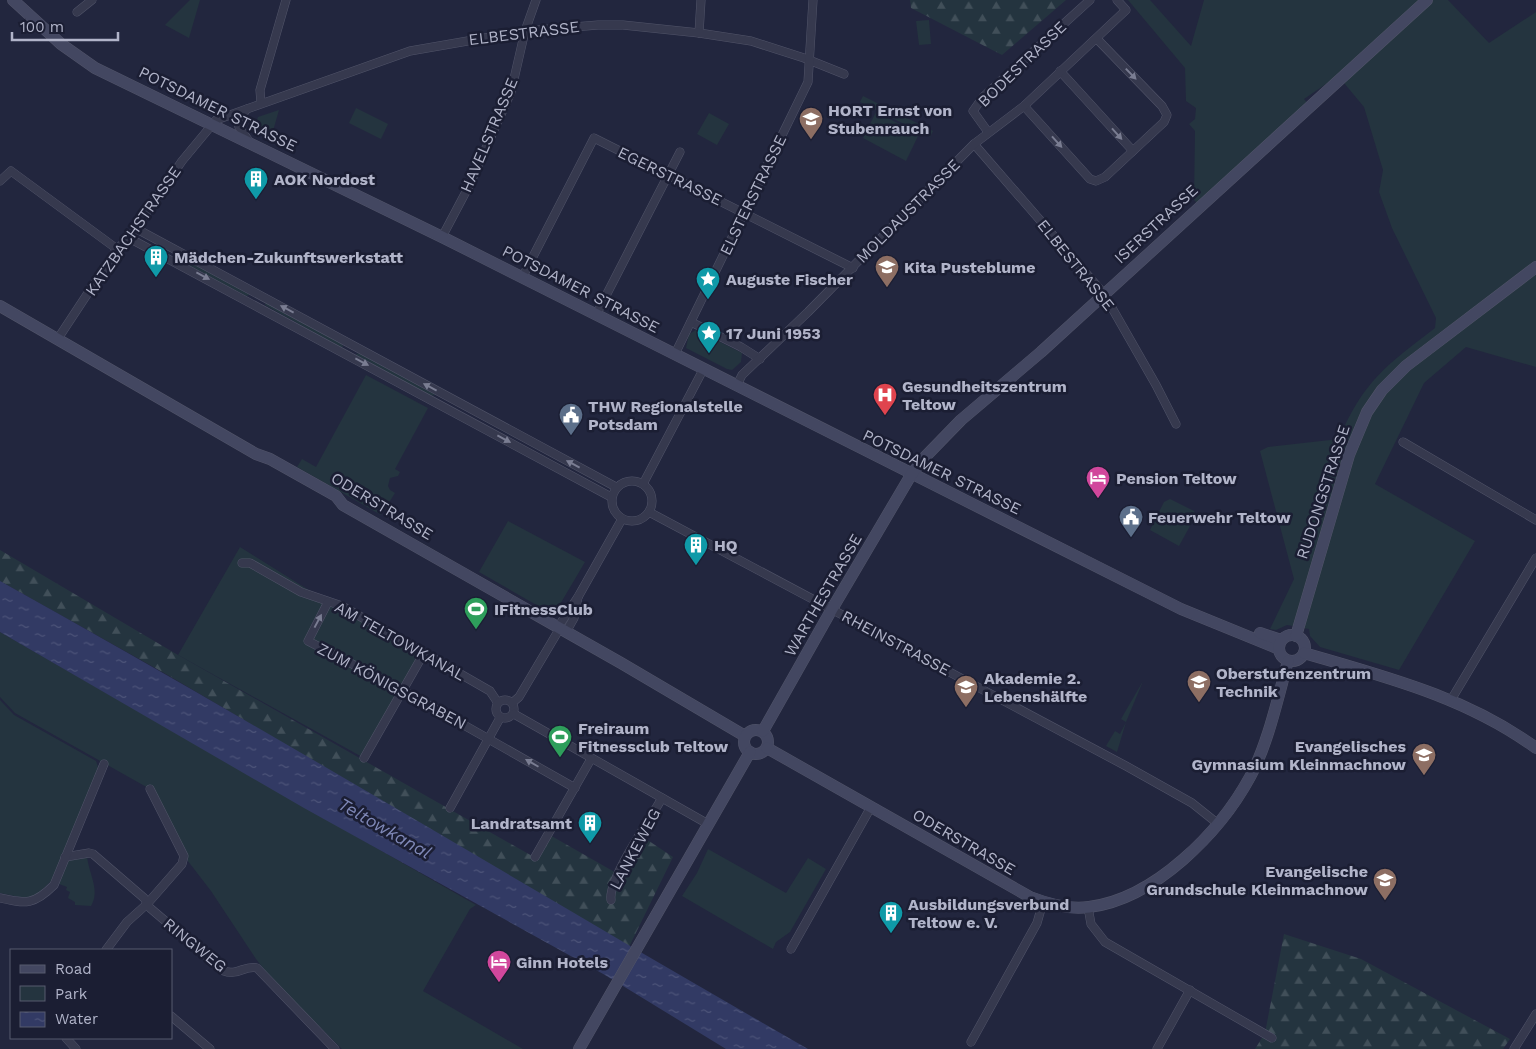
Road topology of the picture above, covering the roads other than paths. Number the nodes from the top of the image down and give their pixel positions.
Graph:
1 (13, 0) edge
2 (92, 0) edge
3 (286, 0) edge
4 (536, 0) edge
5 (701, 0) edge
6 (813, 0) edge
7 (1090, 0) edge
8 (1117, 0) edge
9 (1427, 0) edge
10 (78, 12) dead end
11 (525, 30) junction
12 (699, 33) junction
13 (1097, 39) junction
14 (810, 60) junction
15 (1060, 71) junction
16 (844, 74) dead end
17 (261, 103) junction
18 (1024, 106) junction
19 (250, 107) junction
20 (211, 125) junction
21 (988, 132) junction
22 (250, 143) junction
23 (974, 144) junction
24 (1133, 151) junction
25 (680, 152) dead end
26 (667, 175) junction
27 (0, 181) edge
28 (745, 213) junction
29 (135, 228) junction
30 (129, 238) junction
31 (442, 238) junction
32 (117, 249) junction
33 (176, 249) junction
34 (171, 259) junction
35 (1536, 267) edge
36 (853, 268) junction
37 (522, 278) junction
38 (1104, 294) junction
39 (260, 295) junction
40 (255, 304) junction
41 (0, 306) edge
42 (596, 315) junction
43 (690, 322) junction
44 (57, 340) junction
45 (352, 344) junction
46 (347, 354) junction
47 (675, 354) junction
48 (760, 359) junction
49 (704, 368) junction
50 (737, 385) junction
51 (446, 395) junction
52 (441, 405) junction
53 (1176, 424) dead end
54 (1403, 442) dead end
55 (540, 446) junction
56 (535, 456) junction
57 (911, 475) junction
58 (643, 484) junction
59 (616, 487) junction
60 (611, 497) junction
61 (649, 512) junction
62 (622, 519) junction
63 (1536, 520) edge
64 (1536, 558) edge
65 (242, 563) dead end
66 (328, 602) junction
67 (832, 608) junction
68 (561, 629) junction
69 (1296, 636) junction
70 (1280, 645) junction
71 (424, 653) junction
72 (1304, 653) junction
73 (1288, 661) junction
74 (402, 690) junction
75 (1451, 700) junction
76 (498, 703) junction
77 (512, 703) junction
78 (514, 714) junction
79 (500, 718) junction
80 (763, 731) junction
81 (745, 736) junction
82 (488, 738) junction
83 (767, 748) junction
84 (1536, 748) edge
85 (750, 752) junction
86 (364, 758) dead end
87 (591, 759) junction
88 (104, 764) dead end
89 (575, 788) junction
90 (150, 789) dead end
91 (662, 798) junction
92 (450, 808) dead end
93 (871, 808) junction
94 (1218, 823) junction
95 (708, 824) junction
96 (65, 857) junction
97 (535, 857) dead end
98 (0, 898) edge
99 (610, 900) dead end
100 (1043, 902) junction
101 (147, 904) junction
102 (1088, 907) junction
103 (107, 949) edge
104 (791, 949) dead end
105 (1190, 990) junction
106 (1536, 1014) edge
107 (172, 1017) edge
108 (1272, 1038) dead end
109 (67, 1039) edge
110 (971, 1042) dead end
111 (76, 1049) edge
112 (210, 1049) edge
113 (335, 1049) edge
114 (579, 1049) edge
115 (1157, 1049) edge
116 (1514, 1049) edge

1 - 20 street, POTSDAMER STRASSE
2 - 10 street
3 - 17 street
4 - 11 street, HAVELSTRASSE
5 - 12 street
6 - 14 street, ELSTERSTRASSE
7 - 21 street, BODESTRASSE
8 - 13 street, BODESTRASSE
9 - 38 street, ISERSTRASSE
11 - 12 street, ELBESTRASSE
11 - 17 street, ELBESTRASSE
11 - 31 street, HAVELSTRASSE
12 - 14 street, ELBESTRASSE
13 - 15 street, BODESTRASSE
13 -> 24 street, BODESTRASSE
14 - 16 street, ELBESTRASSE
14 - 28 street, ELSTERSTRASSE
15 - 18 street, BODESTRASSE
15 -> 24 street, BODESTRASSE
17 - 19 street, ELBESTRASSE
18 - 21 street, BODESTRASSE
18 -> 24 street, BODESTRASSE
19 - 20 street, ELBESTRASSE
19 - 22 street
20 - 22 street, POTSDAMER STRASSE
20 - 29 street, KATZBACHSTRASSE
21 - 23 street, BODESTRASSE
22 - 31 street, POTSDAMER STRASSE
23 - 36 street, MOLDAUSTRASSE
23 - 38 street, ELBESTRASSE
25 - 26 street
26 - 28 street, EGERSTRASSE
26 - 37 street, EGERSTRASSE
26 - 42 street
27 - 32 street
28 - 36 street, EGERSTRASSE
28 - 43 street, ELSTERSTRASSE
29 - 30 street, KATZBACHSTRASSE
29 - 33 street
30 - 32 street, KATZBACHSTRASSE
30 - 34 street
31 - 37 street, POTSDAMER STRASSE
32 - 44 street, KATZBACHSTRASSE
33 - 34 street
33 - 39 street
34 -> 40 street
35 - 69 street, RUDONGSTRASSE
36 - 48 street, MOLDAUSTRASSE
37 - 42 street, POTSDAMER STRASSE
38 - 53 street, ELBESTRASSE
38 - 57 street, ISERSTRASSE
39 - 40 street
45 -> 39 street
40 - 46 street
41 - 44 street, ODERSTRASSE
42 - 47 street, POTSDAMER STRASSE
43 - 47 street, ELSTERSTRASSE
43 - 48 street
44 - 68 street, ODERSTRASSE
45 - 46 street
51 -> 45 street
46 -> 52 street
47 - 49 street, POTSDAMER STRASSE
48 - 50 street, MOLDAUSTRASSE
49 - 50 street, POTSDAMER STRASSE
49 - 58 street
50 - 57 street, POTSDAMER STRASSE
51 - 52 street
51 - 55 street
52 -> 56 street
54 - 63 street
55 - 56 street
59 -> 55 street
56 - 60 street
57 - 67 street, WARTHESTRASSE
57 - 70 street, POTSDAMER STRASSE
58 - 59 street
58 - 61 street
59 - 60 street
60 - 62 street
61 - 62 street
61 - 67 street, RHEINSTRASSE
62 - 68 street
64 - 75 street
65 - 66 street, AM TELTOWKANAL
66 - 71 street, AM TELTOWKANAL
74 -> 66 street, ZUM KÖNIGSGRABEN
67 - 80 street, WARTHESTRASSE
67 - 94 street, RHEINSTRASSE
68 - 77 street
68 - 81 street, ODERSTRASSE
69 - 70 street
69 - 72 street
70 - 73 street, POTSDAMER STRASSE
71 - 74 street
71 - 76 street, AM TELTOWKANAL
72 - 73 street
72 - 75 street
73 - 94 street, ODERSTRASSE
74 - 82 street, ZUM KÖNIGSGRABEN
74 - 86 street
75 - 84 street
76 - 77 street
76 - 79 street
77 - 78 street
78 - 79 street
78 - 87 street
79 - 82 street
80 - 81 street
80 - 83 street
81 - 85 street
89 -> 82 street, ZUM KÖNIGSGRABEN
82 - 92 street
83 - 85 street
83 - 93 street, ODERSTRASSE
85 - 95 street
87 - 89 street
87 - 91 street
88 - 96 street
89 - 97 street
90 - 101 street
91 - 95 street
91 - 99 street, LANKEWEG
93 - 100 street, ODERSTRASSE
93 - 104 street
94 - 102 street, ODERSTRASSE
95 - 114 street
96 - 98 street
96 - 101 street
100 - 102 street, ODERSTRASSE
100 - 110 street
101 - 103 street
101 - 113 street, RINGWEG
102 - 105 street
105 - 108 street
105 - 115 street
106 - 116 street
107 - 112 street
109 - 111 street

